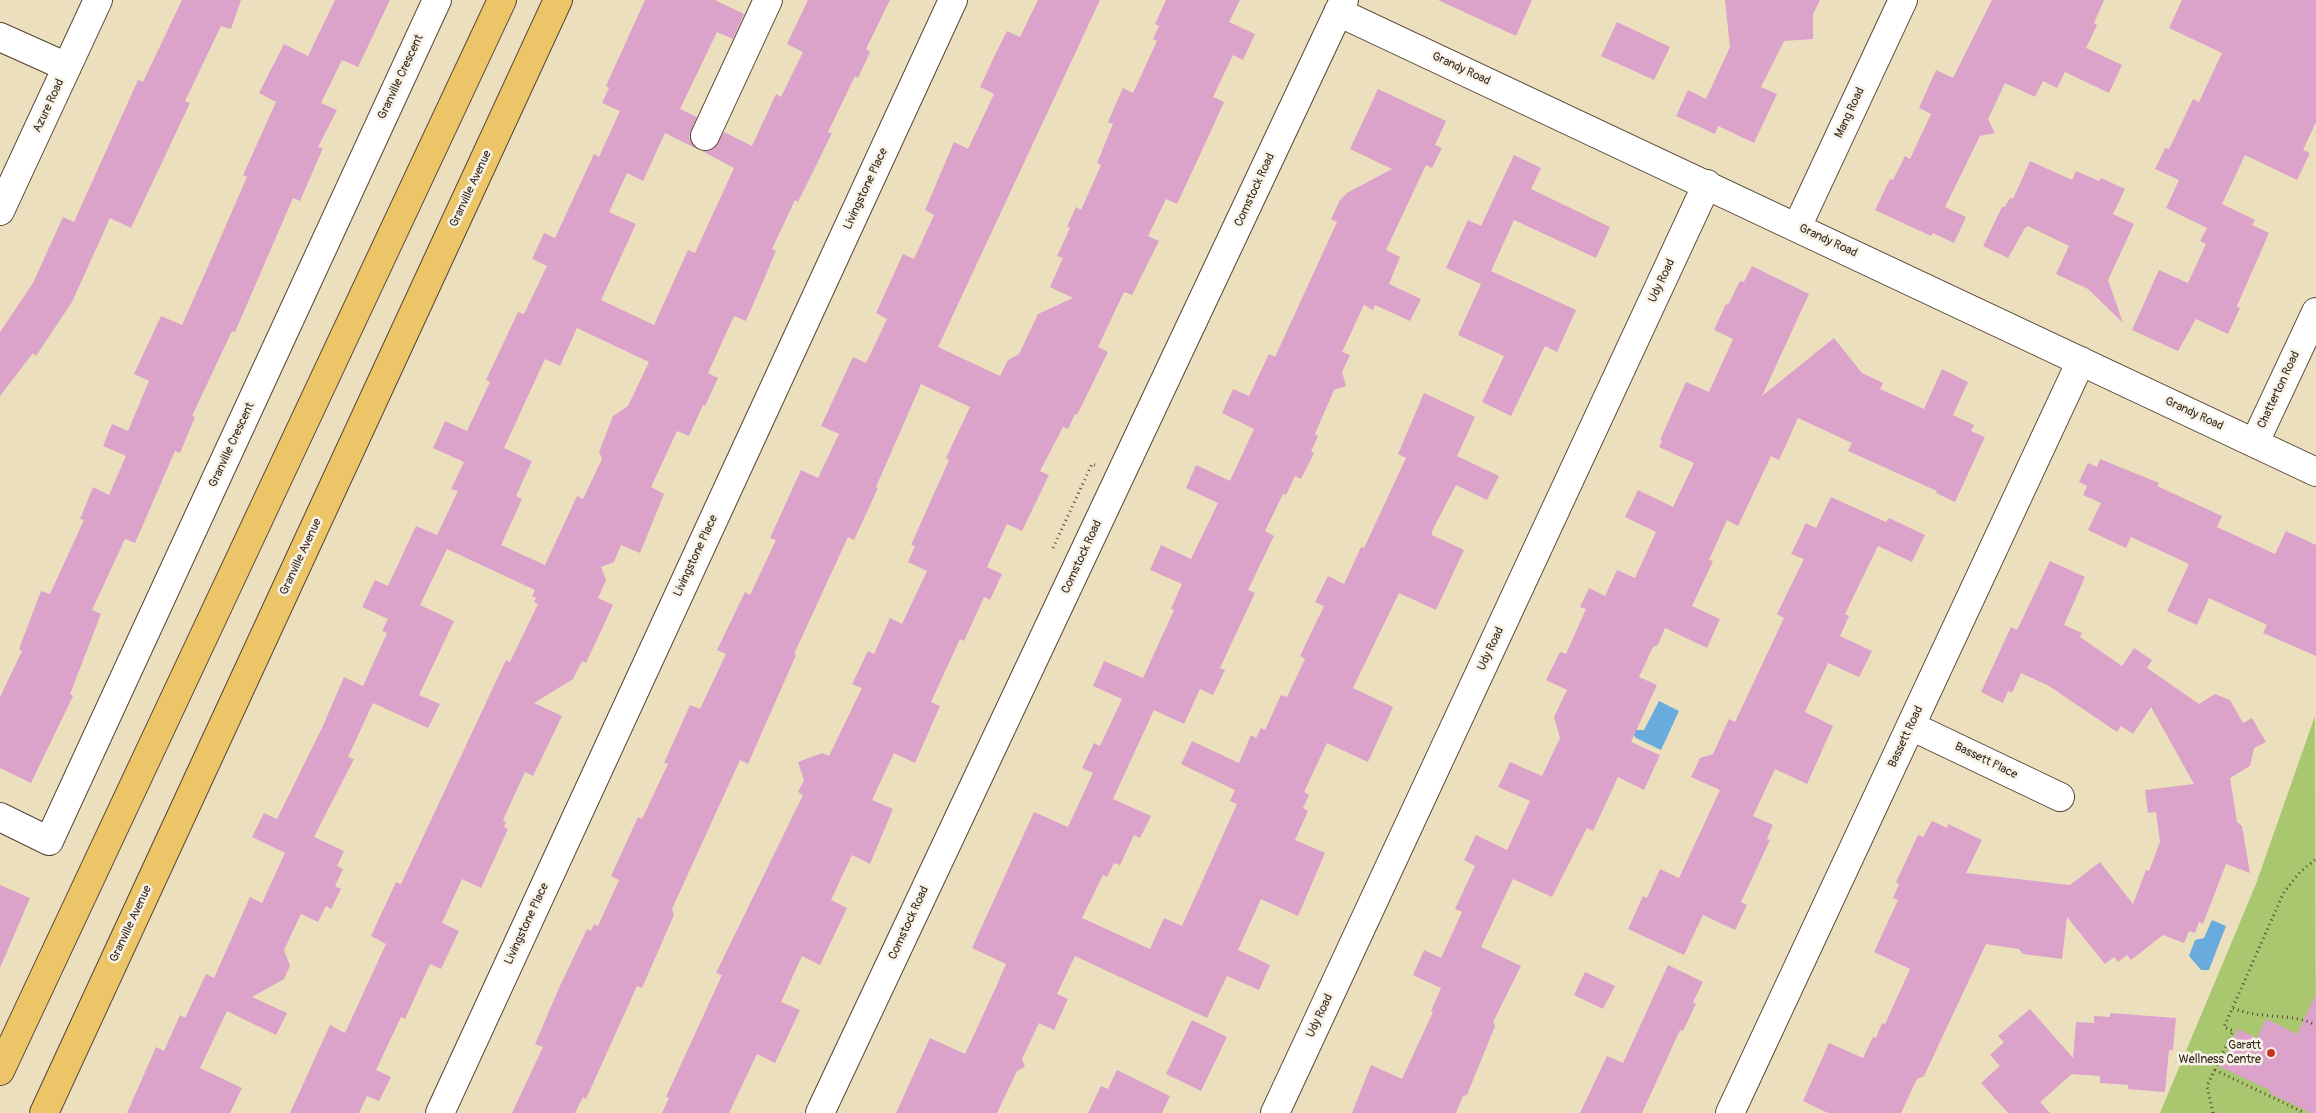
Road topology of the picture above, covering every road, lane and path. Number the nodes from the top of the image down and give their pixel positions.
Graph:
1 (98, 0) edge
2 (437, 0) edge
3 (502, 0) edge
4 (558, 0) edge
5 (768, 0) edge
6 (953, 0) edge
7 (1903, 0) edge
8 (1341, 6) edge
9 (0, 38) edge
10 (67, 67) junction
11 (704, 136) dead end
12 (1707, 184) junction
13 (0, 211) edge
14 (1797, 227) junction
15 (2316, 312) edge
16 (2081, 361) junction
17 (2254, 442) junction
18 (2316, 472) edge
19 (1911, 726) junction
20 (2060, 797) dead end
21 (0, 817) edge
22 (2316, 859) edge
23 (2233, 1008) junction
24 (2316, 1025) edge
25 (2215, 1070) junction
26 (0, 1071) edge
27 (44, 1113) edge
28 (440, 1113) edge
29 (820, 1113) edge
30 (1274, 1113) edge
31 (1730, 1113) edge
32 (2213, 1113) edge
33 (2305, 1113) edge

1 - 10 street, Azure Road
2 - 21 street, Granville Crescent
3 - 26 main road
4 - 27 main road, Granville Avenue
5 - 11 street
6 - 28 street, Livingstone Place
7 - 14 street, Mang Road
8 - 12 street, Grandy Road
8 - 29 street, Comstock Road
9 - 10 street
10 - 13 street, Azure Road
12 - 14 street, Grandy Road
12 - 30 street, Udy Road
14 - 16 street, Grandy Road
15 - 17 street, Chatterton Road
16 - 17 street, Grandy Road
16 - 19 street, Bassett Road
17 - 18 street, Grandy Road
19 - 20 street, Bassett Place
19 - 31 street, Bassett Road
22 - 23 path
23 - 24 path
23 - 25 path
25 - 32 path
25 - 33 path

